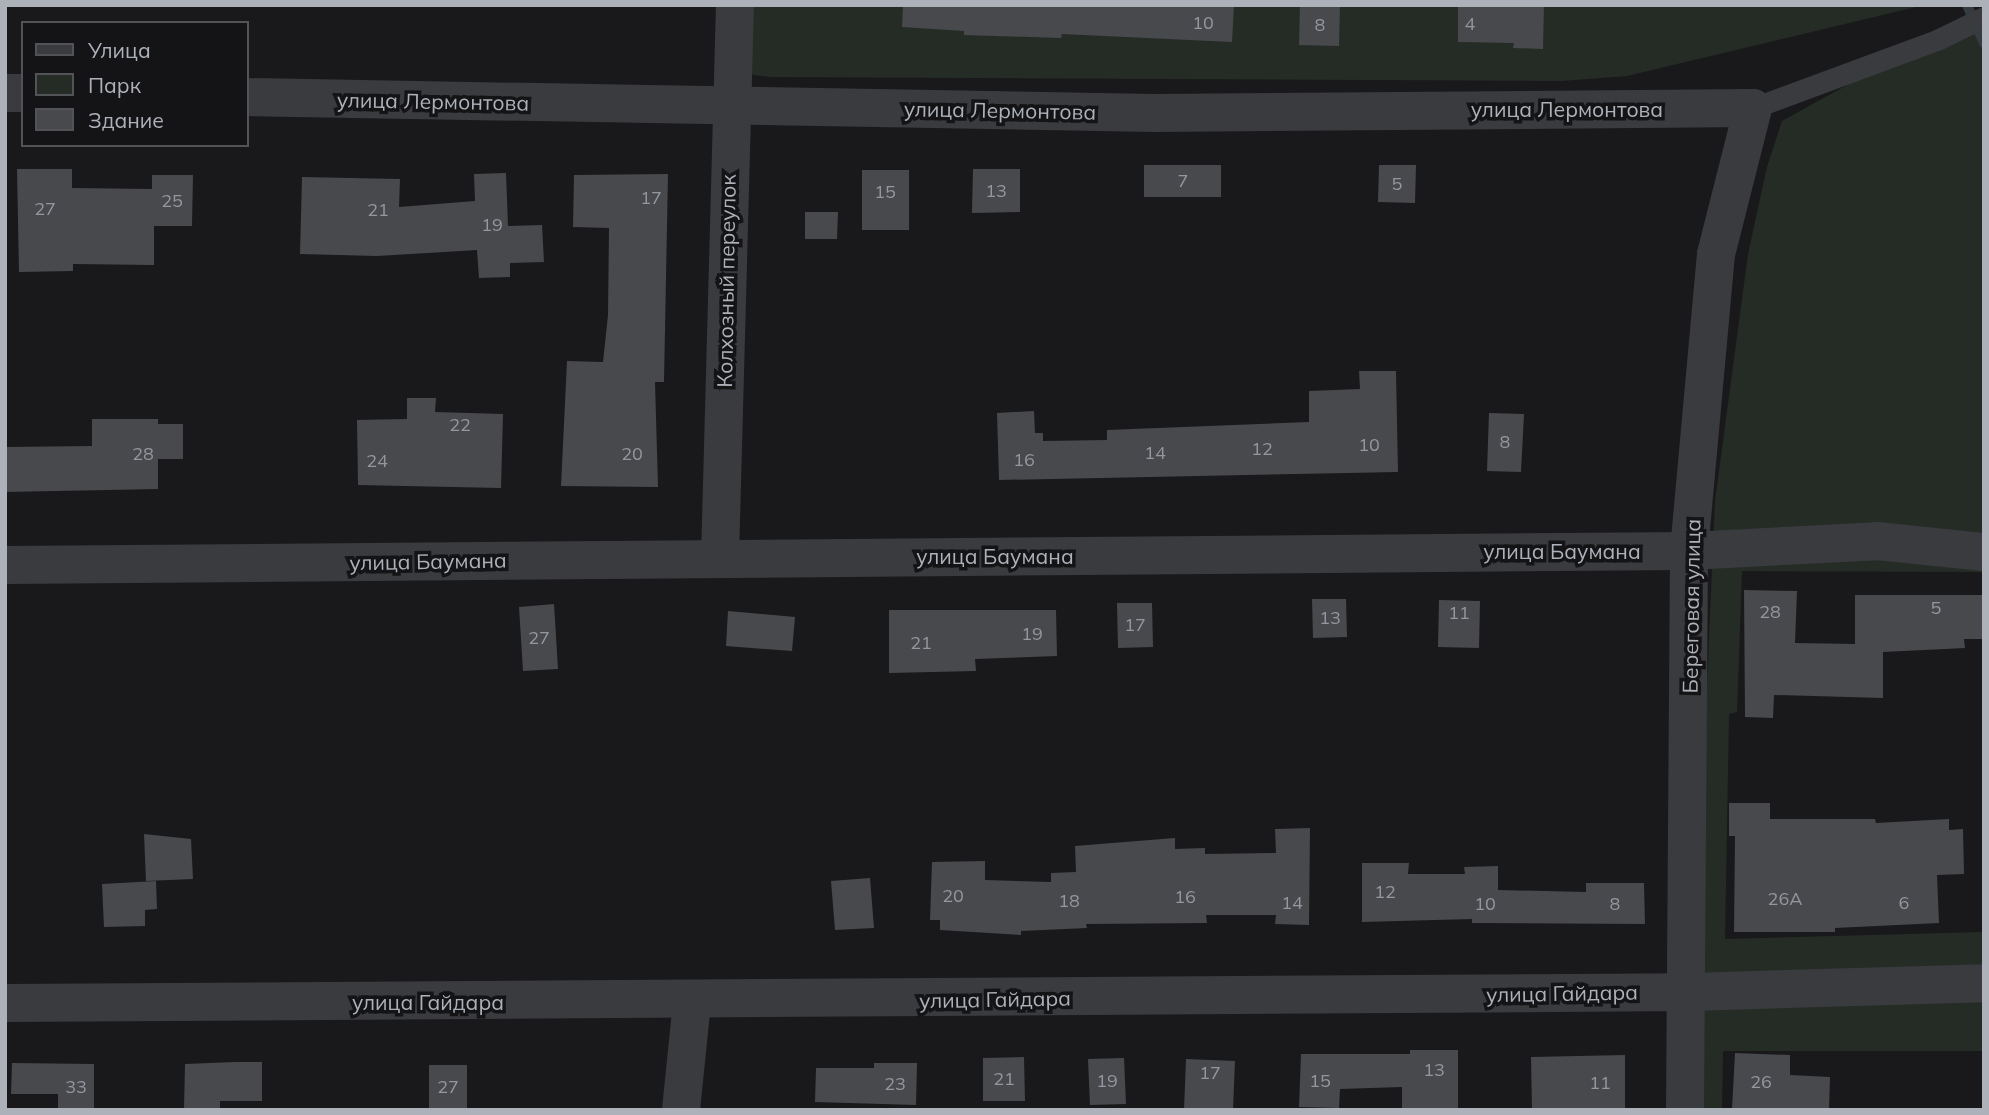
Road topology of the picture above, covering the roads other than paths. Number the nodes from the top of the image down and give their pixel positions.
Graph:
1 (735, 5) edge
2 (1984, 17) edge
3 (248, 97) edge
4 (731, 107) junction
5 (1753, 108) junction
6 (1689, 551) junction
7 (1984, 552) edge
8 (720, 558) junction
9 (5, 565) edge
10 (1984, 983) edge
11 (1689, 992) junction
12 (692, 1002) junction
13 (5, 1003) edge
14 (681, 1110) edge
15 (1685, 1110) edge

1 - 4 street, Колхозный переулок
2 - 5 lane
3 - 4 street, улица Лермонтова
4 - 5 street, улица Лермонтова
4 - 8 street, Колхозный переулок
5 - 6 street, Береговая улица
6 - 7 street, улица Баумана
6 - 8 street, улица Баумана
6 - 11 street, Береговая улица
8 - 9 street, улица Баумана
10 - 11 street, улица Гайдара
11 - 12 street, улица Гайдара
11 - 15 street, Береговая улица
12 - 13 street, улица Гайдара
12 - 14 street

